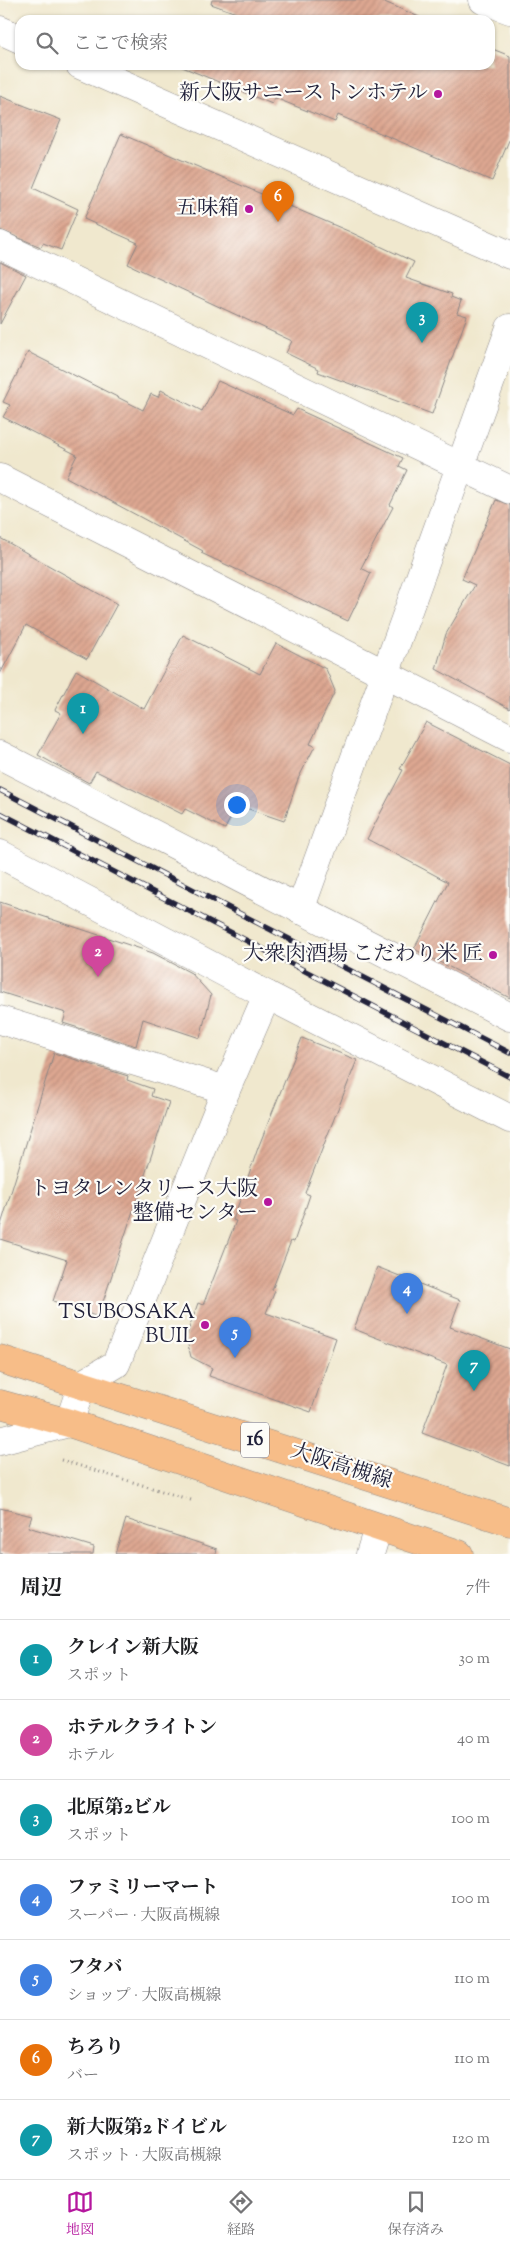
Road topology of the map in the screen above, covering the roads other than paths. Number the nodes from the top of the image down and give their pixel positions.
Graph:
1 (483, 0) edge
2 (510, 10) edge
3 (0, 30) edge
4 (15, 37) edge
5 (91, 70) edge
6 (0, 245) edge
7 (510, 255) edge
8 (510, 328) edge
9 (461, 466) junction
10 (0, 478) edge
11 (510, 490) edge
12 (385, 674) junction
13 (510, 738) edge
14 (0, 755) edge
15 (0, 854) edge
16 (300, 910) junction
17 (266, 995) junction
18 (510, 1017) edge
19 (0, 1020) edge
20 (226, 1090) junction
21 (510, 1119) edge
22 (0, 1359) edge
23 (82, 1384) junction
24 (0, 1404) edge
25 (69, 1423) junction
26 (0, 1441) edge
27 (510, 1522) edge
28 (378, 1528) junction
29 (370, 1554) edge
30 (459, 1554) edge

1 - 2 street
3 - 4 street
5 - 7 street
6 - 9 street
8 - 9 street
9 - 11 street
9 - 12 street
10 - 12 street
12 - 13 street
12 - 16 street
14 - 16 street
15 - 17 street
16 - 18 street
17 - 20 street
17 - 21 street
19 - 20 street
20 - 23 street
22 - 23 main road, 大阪高槻線 / 16
23 - 25 street
23 - 27 main road, 大阪高槻線 / 16
24 - 25 main road, 16
25 - 26 street
25 - 28 main road, 16
28 - 29 street
28 - 30 main road, 16

